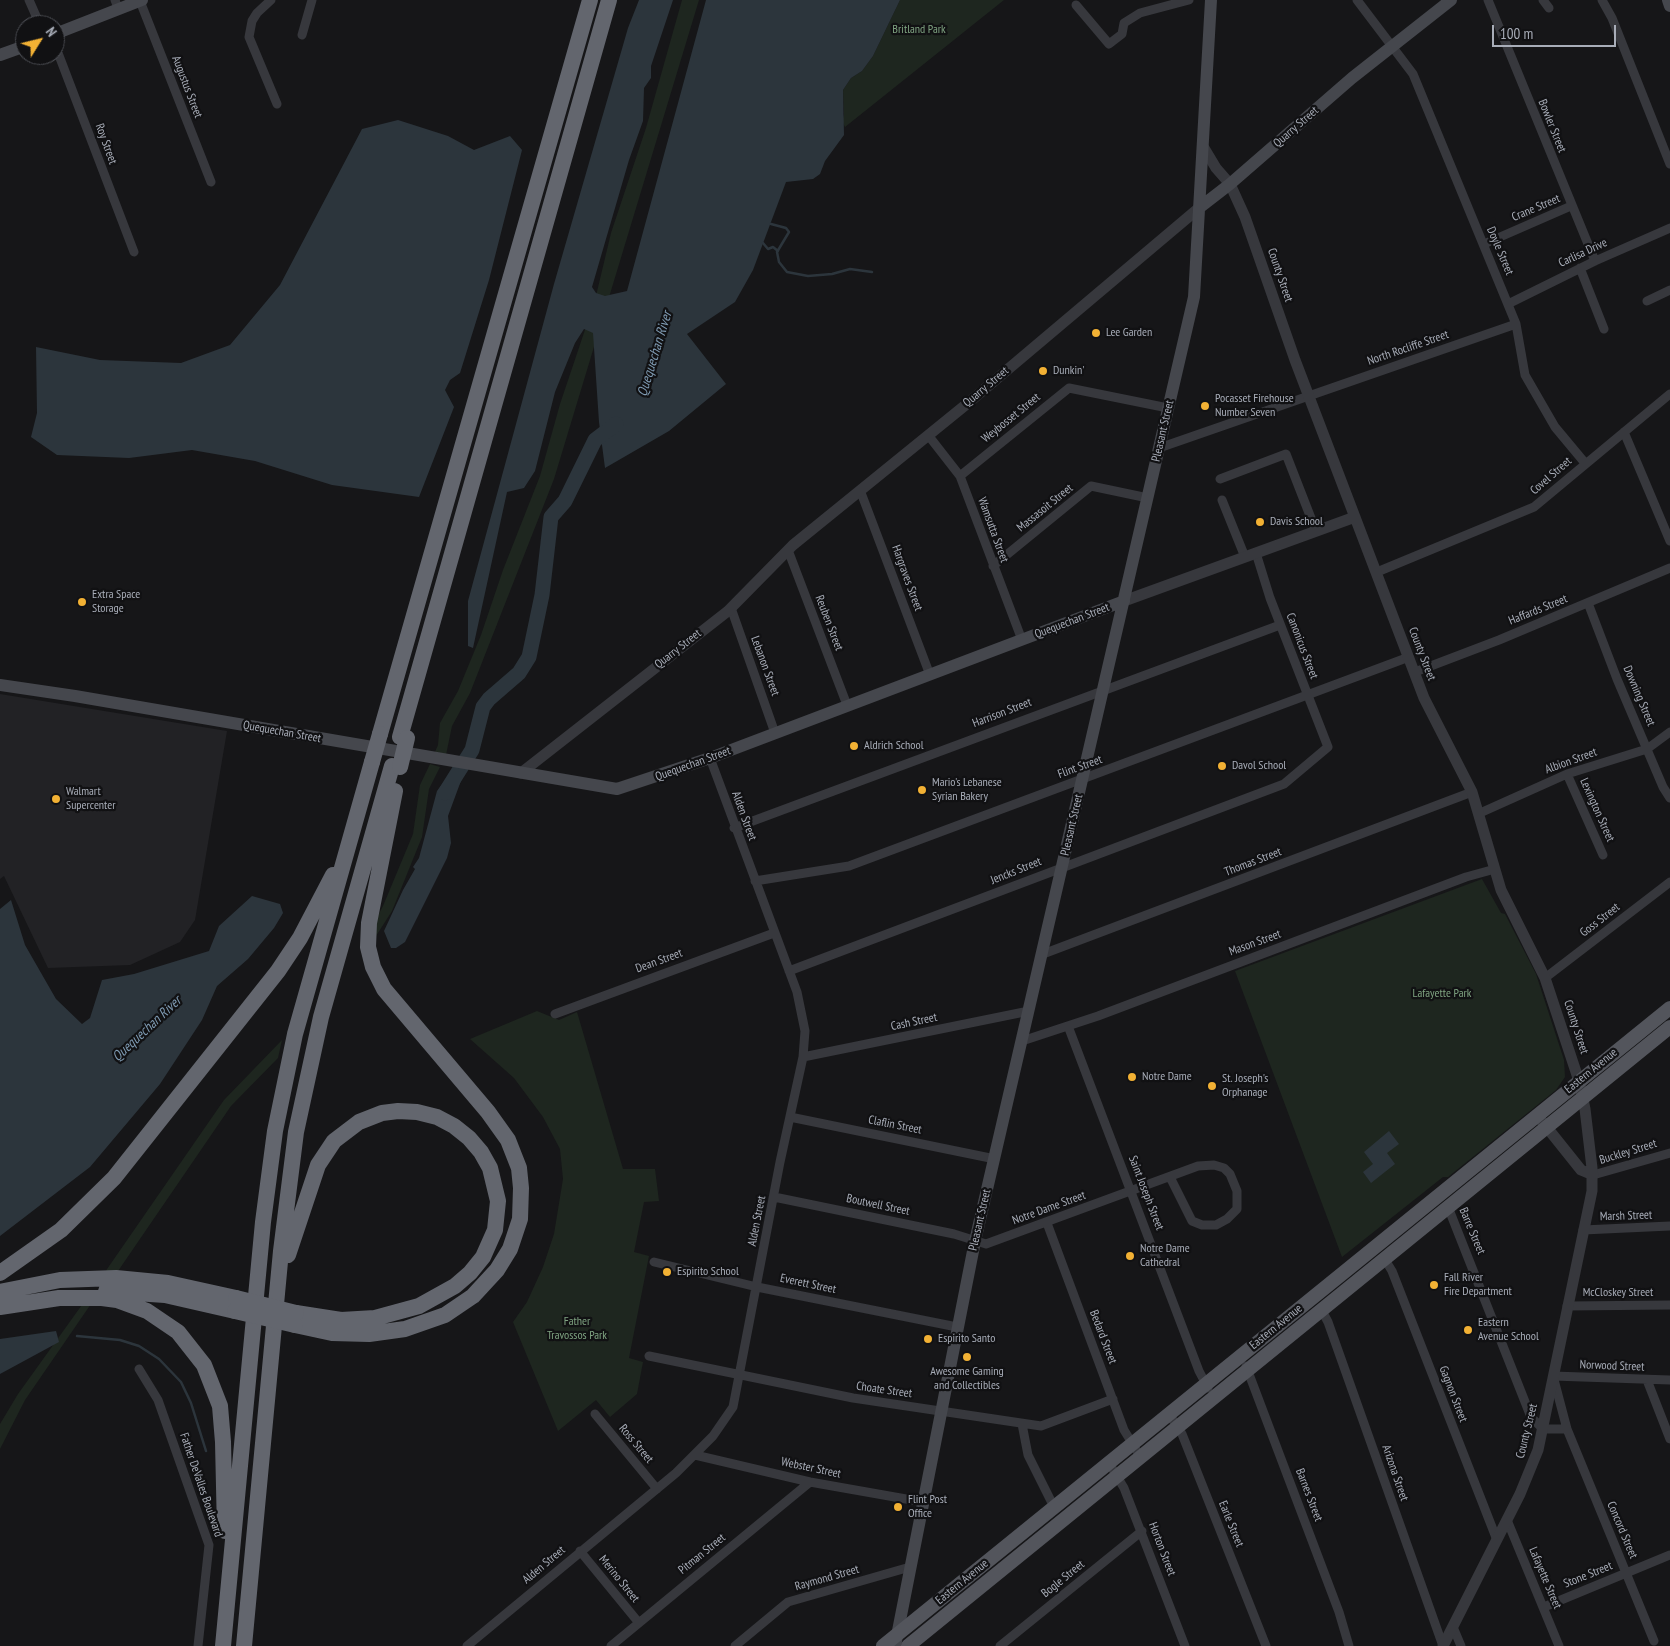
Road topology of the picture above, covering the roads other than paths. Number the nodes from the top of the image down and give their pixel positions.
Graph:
1 (28, 0) edge
2 (141, 0) edge
3 (271, 0) edge
4 (590, 0) edge
5 (609, 0) edge
6 (1189, 0) edge
7 (1210, 0) edge
8 (1357, 0) edge
9 (1451, 0) edge
10 (1488, 0) edge
11 (1602, 0) edge
12 (1668, 0) edge
13 (308, 1) edge
14 (116, 4) edge
15 (1076, 5) dead end
16 (1670, 6) edge
17 (35, 15) edge
18 (65, 29) edge
19 (302, 36) dead end
20 (1392, 46) junction
21 (15, 50) edge
22 (0, 55) edge
23 (63, 65) edge
24 (277, 104) dead end
25 (1204, 148) junction
26 (1670, 164) edge
27 (210, 182) dead end
28 (1230, 184) junction
29 (1571, 206) junction
30 (1199, 208) junction
31 (1670, 228) edge
32 (1484, 244) junction
33 (134, 252) dead end
34 (1595, 261) junction
35 (1580, 268) junction
36 (1670, 290) edge
37 (1647, 301) dead end
38 (1508, 304) junction
39 (1516, 324) junction
40 (1604, 329) dead end
41 (1670, 394) edge
42 (1308, 395) junction
43 (1168, 408) junction
44 (1624, 432) junction
45 (928, 435) junction
46 (1159, 448) junction
47 (1585, 463) junction
48 (960, 476) junction
49 (1220, 479) dead end
50 (860, 490) junction
51 (1148, 498) junction
52 (1222, 500) dead end
53 (1355, 516) junction
54 (1316, 531) junction
55 (1670, 541) edge
56 (788, 550) junction
57 (1250, 555) junction
58 (993, 566) junction
59 (1670, 568) edge
60 (1376, 572) junction
61 (1124, 602) junction
62 (1588, 603) junction
63 (730, 608) junction
64 (1280, 625) junction
65 (1022, 640) junction
66 (1409, 657) junction
67 (1415, 672) junction
68 (930, 675) junction
69 (0, 685) edge
70 (1104, 688) junction
71 (1307, 695) junction
72 (847, 706) junction
73 (1670, 732) edge
74 (775, 733) junction
75 (1328, 747) joint
76 (1647, 749) junction
77 (710, 758) junction
78 (396, 766) junction
79 (520, 773) junction
80 (1568, 774) junction
81 (1083, 780) junction
82 (1472, 792) junction
83 (1670, 798) edge
84 (1480, 813) junction
85 (734, 828) junction
86 (350, 840) junction
87 (1603, 855) dead end
88 (1063, 866) junction
89 (1495, 869) junction
90 (755, 880) junction
91 (1670, 882) edge
92 (774, 933) junction
93 (1043, 954) junction
94 (788, 971) junction
95 (1545, 978) junction
96 (1670, 1008) edge
97 (1030, 1012) junction
98 (555, 1014) dead end
99 (1068, 1026) junction
100 (1670, 1027) edge
101 (1022, 1041) junction
102 (803, 1057) junction
103 (1578, 1081) junction
104 (1583, 1097) junction
105 (1537, 1115) junction
106 (790, 1117) junction
107 (1546, 1127) junction
108 (1670, 1153) edge
109 (995, 1159) junction
110 (1593, 1176) junction
111 (1170, 1177) junction
112 (1132, 1192) junction
113 (774, 1197) junction
114 (1448, 1207) junction
115 (1046, 1223) junction
116 (1670, 1226) edge
117 (1583, 1230) junction
118 (975, 1241) junction
119 (1384, 1258) junction
120 (654, 1262) dead end
121 (0, 1273) edge
122 (757, 1287) junction
123 (100, 1289) junction
124 (277, 1293) junction
125 (3, 1301) edge
126 (1670, 1305) edge
127 (1567, 1306) junction
128 (1321, 1309) junction
129 (295, 1319) junction
130 (957, 1327) junction
131 (1242, 1354) junction
132 (650, 1356) dead end
133 (1247, 1369) junction
134 (139, 1370) dead end
135 (738, 1375) junction
136 (1553, 1376) junction
137 (1647, 1380) junction
138 (1670, 1380) edge
139 (1206, 1384) junction
140 (1214, 1396) junction
141 (1113, 1399) junction
142 (940, 1410) junction
143 (595, 1414) dead end
144 (1169, 1414) junction
145 (1022, 1424) junction
146 (1177, 1426) junction
147 (1543, 1429) junction
148 (1567, 1429) junction
149 (1670, 1439) edge
150 (1131, 1445) junction
151 (695, 1455) junction
152 (1140, 1456) junction
153 (1109, 1462) junction
154 (1117, 1474) junction
155 (810, 1482) junction
156 (657, 1489) junction
157 (923, 1502) junction
158 (1054, 1507) junction
159 (1507, 1520) junction
160 (1142, 1531) junction
161 (1497, 1540) junction
162 (580, 1551) junction
163 (1670, 1555) edge
164 (910, 1567) junction
165 (1627, 1573) junction
166 (1544, 1607) junction
167 (226, 1619) junction
168 (639, 1623) junction
169 (1453, 1626) junction
170 (896, 1640) edge
171 (1654, 1641) dead end
172 (623, 1642) edge
173 (198, 1646) edge
174 (223, 1646) edge
175 (244, 1646) edge
176 (467, 1646) edge
177 (611, 1646) edge
178 (735, 1646) edge
179 (883, 1646) edge
180 (908, 1646) edge
181 (1000, 1646) edge
182 (1185, 1646) edge
183 (1266, 1646) edge
184 (1349, 1646) edge
185 (1443, 1646) edge
186 (1461, 1646) edge
187 (1558, 1646) edge

1 - 17 street
2 - 14 main road
2 - 27 street, Augustus Street
3 - 24 street
4 - 86 highway, bridge
5 - 78 highway
6 - 15 street
7 - 25 main road, Pleasant Street
8 - 20 street, Doyle Street
9 - 20 main road, Quarry Street
10 - 29 street, Bowler Street
11 - 26 street
12 - 16 main road
13 - 19 street
14 - 18 main road
20 - 28 main road, Quarry Street
20 - 32 street, Doyle Street
21 - 22 main road
23 - 33 street, Roy Street
25 - 28 street, County Street
25 - 30 main road, Pleasant Street
28 - 30 main road, Quarry Street
28 - 42 street, County Street
29 - 32 street, Crane Street
29 - 34 street, Bowler Street
30 - 43 main road, Pleasant Street
30 - 45 street, Quarry Street
31 - 34 street, Carlisa Drive
32 - 38 street, Doyle Street
34 - 35 street, Carlisa Drive
35 - 38 street, Carlisa Drive
35 - 40 street
36 - 37 street
38 - 39 street, Doyle Street
39 - 42 street, North Rocliffe Street
39 - 47 street, Doyle Street
41 - 44 street, Covel Street
42 - 46 street, North Rocliffe Street
42 - 53 street, County Street
43 - 46 main road, Pleasant Street
43 - 48 street, Weybosset Street
44 - 47 street, Covel Street
44 - 55 street
45 - 48 street, Wamsutta Street
45 - 50 street, Quarry Street
46 - 51 main road, Pleasant Street
47 - 60 street, Covel Street
48 - 58 street, Wamsutta Street
49 - 54 street
50 - 56 street, Quarry Street
50 - 68 street, Hargraves Street
51 - 58 street, Massasoit Street
51 - 61 main road, Pleasant Street
52 - 57 street, Canonicus Street
53 - 54 street, Quequechan Street
53 - 60 street, County Street
54 - 57 street, Quequechan Street
56 - 63 street, Quarry Street
56 - 72 street, Reuben Street
57 - 61 street, Quequechan Street
57 - 64 street, Canonicus Street
58 - 65 street, Wamsutta Street
59 - 62 street, Haffards Street
60 - 66 street, County Street
61 - 65 main road, Quequechan Street
61 - 70 main road, Pleasant Street
62 - 67 street, Haffards Street
62 - 76 street, Downing Street
63 - 74 street, Lebanon Street
63 - 79 street, Quarry Street
64 - 70 street, Harrison Street
64 - 71 street, Canonicus Street
65 - 68 main road, Quequechan Street
66 - 67 street, County Street
66 - 71 street, Flint Street
67 - 82 street, County Street
68 - 72 main road, Quequechan Street
69 - 79 main road, Quequechan Street
70 - 81 main road, Pleasant Street
70 - 85 street, Harrison Street
71 - 75 street, Canonicus Street
71 - 81 street, Flint Street
72 - 74 main road, Quequechan Street
73 - 76 street, Albion Street
74 - 77 main road, Quequechan Street
75 - 88 street, Jencks Street
76 - 80 street, Albion Street
76 - 83 street, Downing Street
77 - 79 main road, Quequechan Street
77 - 85 street, Alden Street
78 - 124 highway
78 - 129 highway
80 - 84 street, Albion Street
80 - 87 street, Lexington Street
81 - 88 main road, Pleasant Street
81 - 90 street, Flint Street
82 - 84 street, County Street
82 - 93 street, Thomas Street
84 - 89 street, County Street
85 - 90 street, Alden Street
86 - 121 highway
86 - 167 highway
88 - 93 main road, Pleasant Street
88 - 94 street, Jencks Street
89 - 95 street, County Street
89 - 99 street, Mason Street
90 - 92 street, Alden Street
91 - 95 street, Goss Street
92 - 94 street, Alden Street
92 - 98 street, Dean Street
93 - 97 main road, Pleasant Street
94 - 102 street, Alden Street
95 - 103 street, County Street
96 - 103 main road, Eastern Avenue
97 - 101 main road, Pleasant Street
97 - 102 street, Cash Street
99 - 101 street, Mason Street
99 - 112 street, Saint Joseph Street
100 - 104 main road, Eastern Avenue
101 - 109 main road, Pleasant Street
102 - 106 street, Alden Street
103 - 104 street, County Street
103 - 105 main road, Eastern Avenue
104 - 107 main road, Eastern Avenue
104 - 110 street, County Street
105 - 107 street
105 - 131 main road, Eastern Avenue
106 - 109 street, Claflin Street
106 - 113 street, Alden Street
107 - 110 street
107 - 114 main road, Eastern Avenue
108 - 110 street, Buckley Street
109 - 118 main road, Pleasant Street
110 - 117 street, County Street
111 - 111 street
111 - 112 street, Notre Dame Street
112 - 115 street, Notre Dame Street
112 - 139 street, Saint Joseph Street
113 - 118 street, Boutwell Street
113 - 122 street, Alden Street
114 - 119 main road, Eastern Avenue
114 - 147 street, Barre Street
115 - 118 street, Notre Dame Street
115 - 141 street, Bedard Street
116 - 117 street, Marsh Street
117 - 127 street, County Street
118 - 130 main road, Pleasant Street
119 - 128 main road, Eastern Avenue
119 - 161 street, Gagnon Street
120 - 122 street, Everett Street
122 - 130 street, Everett Street
122 - 135 street, Alden Street
123 - 125 highway
123 - 125 highway
123 - 129 highway, bridge
123 - 167 highway
124 - 129 highway
124 - 175 highway
126 - 127 street, McCloskey Street
127 - 136 street, County Street
128 - 133 main road, Eastern Avenue
128 - 185 street, Arizona Street
130 - 142 main road, Pleasant Street
131 - 133 street, Barnes Street
131 - 139 main road, Eastern Avenue
132 - 135 street, Choate Street
133 - 140 main road, Eastern Avenue
133 - 184 street, Barnes Street
134 - 173 street, Father DeValles Boulevard
135 - 142 street, Choate Street
135 - 151 street, Alden Street
136 - 137 street, Norwood Street
136 - 147 street, County Street
136 - 148 street, Concord Street
137 - 138 street, Norwood Street
137 - 149 street
139 - 140 street, Saint Joseph Street
139 - 144 main road, Eastern Avenue
140 - 146 main road, Eastern Avenue
141 - 145 street, Choate Street
141 - 150 street, Bedard Street
142 - 145 street, Choate Street
142 - 157 main road, Pleasant Street
143 - 156 street, Ross Street
144 - 146 street, Earle Street
144 - 150 main road, Eastern Avenue
145 - 158 street
146 - 152 main road, Eastern Avenue
146 - 183 street, Earle Street
147 - 148 street
147 - 159 street, County Street
148 - 165 street, Concord Street
150 - 152 street, Bedard Street
150 - 153 main road, Eastern Avenue
151 - 155 street, Webster Street
151 - 156 street, Alden Street
152 - 154 main road, Eastern Avenue
153 - 154 street, Horton Street
153 - 158 main road, Eastern Avenue
154 - 160 street, Horton Street
154 - 180 main road, Eastern Avenue
155 - 157 street, Webster Street
155 - 168 street, Pitman Street
156 - 162 street, Alden Street
157 - 164 main road, Pleasant Street
158 - 170 main road, Eastern Avenue
159 - 161 street, County Street
159 - 166 street, Lafayette Street
160 - 181 street, Bogle Street
160 - 182 street, Horton Street
161 - 169 street, County Street
162 - 168 street, Merino Street
162 - 176 street, Alden Street
163 - 165 street, Stone Street
164 - 170 main road, Pleasant Street
164 - 178 street, Raymond Street
165 - 166 street, Stone Street
165 - 171 street, Concord Street
166 - 187 street, Lafayette Street
167 - 174 highway
168 - 172 street, Pitman Street
169 - 185 street, County Street
169 - 186 street
170 - 179 main road, Eastern Avenue
172 - 177 street, Pitman Street

